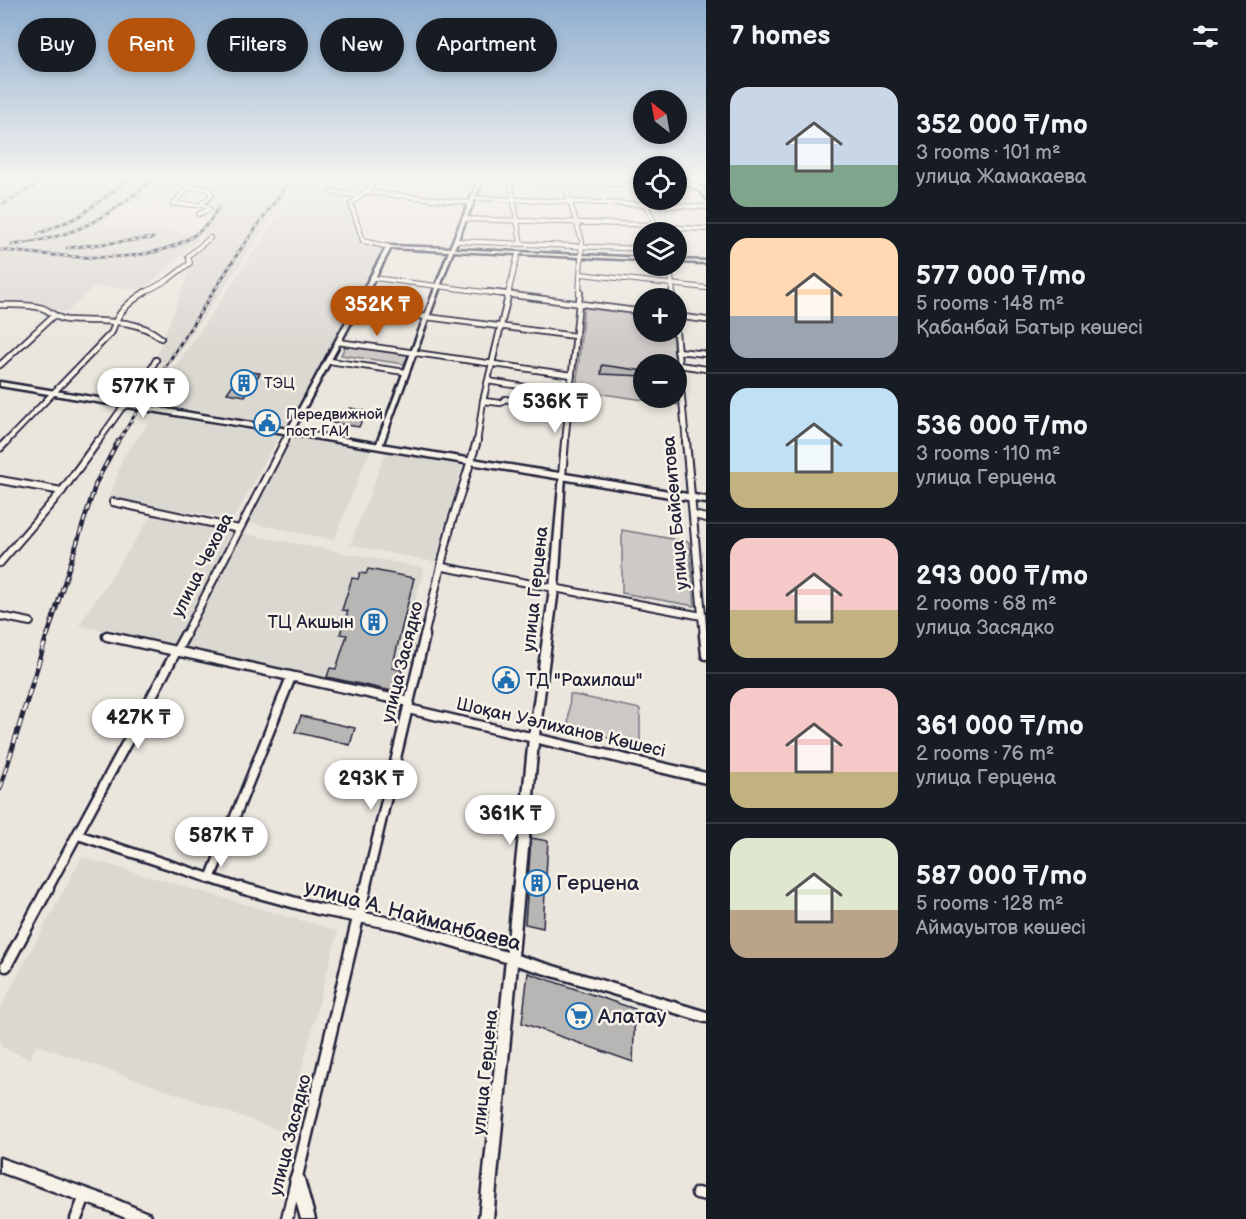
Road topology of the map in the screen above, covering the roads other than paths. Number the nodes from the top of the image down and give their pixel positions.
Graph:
1 (361, 236) edge
2 (458, 236) edge
3 (520, 236) edge
4 (580, 236) edge
5 (210, 238) dead end
6 (456, 242) junction
7 (521, 244) junction
8 (389, 247) junction
9 (582, 247) junction
10 (633, 249) edge
11 (452, 251) junction
12 (518, 254) junction
13 (582, 257) junction
14 (633, 259) edge
15 (687, 261) edge
16 (706, 262) edge
17 (581, 274) junction
18 (671, 276) edge
19 (374, 278) junction
20 (672, 284) junction
21 (440, 286) junction
22 (673, 288) edge
23 (706, 288) edge
24 (507, 295) junction
25 (579, 304) junction
26 (0, 305) edge
27 (356, 308) junction
28 (633, 311) edge
29 (53, 316) junction
30 (687, 317) edge
31 (428, 318) junction
32 (706, 320) edge
33 (113, 322) junction
34 (499, 328) junction
35 (575, 336) junction
36 (161, 338) dead end
37 (338, 342) junction
38 (677, 342) edge
39 (677, 351) junction
40 (412, 354) junction
41 (678, 354) edge
42 (706, 354) edge
43 (156, 360) dead end
44 (329, 361) junction
45 (491, 363) junction
46 (0, 365) edge
47 (687, 366) edge
48 (706, 369) edge
49 (405, 372) junction
50 (572, 375) junction
51 (488, 381) junction
52 (0, 384) edge
53 (54, 393) junction
54 (570, 394) junction
55 (483, 401) junction
56 (129, 405) junction
57 (684, 408) edge
58 (569, 412) junction
59 (290, 431) junction
60 (379, 446) junction
61 (0, 448) edge
62 (469, 461) junction
63 (562, 476) junction
64 (0, 480) edge
65 (62, 491) junction
66 (693, 498) junction
67 (706, 500) edge
68 (113, 501) dead end
69 (694, 515) junction
70 (706, 518) edge
71 (239, 529) junction
72 (0, 563) edge
73 (443, 567) junction
74 (554, 589) junction
75 (0, 616) edge
76 (702, 616) junction
77 (30, 622) dead end
78 (107, 636) dead end
79 (176, 653) junction
80 (706, 655) edge
81 (291, 677) junction
82 (408, 705) junction
83 (534, 738) junction
84 (706, 778) edge
85 (78, 835) junction
86 (210, 879) junction
87 (360, 920) junction
88 (513, 959) junction
89 (6, 966) dead end
90 (706, 1017) edge
91 (0, 1165) edge
92 (297, 1179) junction
93 (85, 1196) junction
94 (76, 1219) edge
95 (145, 1219) edge
96 (287, 1219) edge
97 (309, 1219) edge
98 (486, 1219) edge

1 - 8 street
2 - 6 street
3 - 7 street
4 - 9 street, улица Герцена
5 - 33 street
6 - 7 street
6 - 11 street
7 - 9 street
8 - 11 street
8 - 19 street, улица Чехова
9 - 10 street
9 - 13 street, улица Герцена
11 - 12 street
11 - 21 street
12 - 13 street
12 - 24 street, улица Засядко
13 - 14 street
13 - 17 street, улица Герцена
15 - 16 street
17 - 20 street
17 - 25 street, улица Герцена
18 - 20 street
19 - 21 street
19 - 27 street, улица Чехова
20 - 22 street
20 - 23 street
21 - 24 street
21 - 31 street
24 - 25 street
24 - 34 street, улица Засядко
25 - 28 street
25 - 35 street, улица Герцена
26 - 29 street
27 - 31 street
27 - 37 street, улица Чехова
29 - 33 street
29 - 46 street
30 - 32 street
31 - 34 street
31 - 40 street
33 - 36 street
33 - 53 street
34 - 35 street
34 - 45 street, улица Засядко
35 - 50 street, улица Герцена
37 - 40 street
37 - 44 street, улица Чехова
38 - 39 street, улица Байсеитова
39 - 41 street, улица Байсеитова
39 - 42 street
40 - 45 street
40 - 49 street
43 - 56 street
44 - 49 street
44 - 59 street, улица Чехова
45 - 50 street
45 - 51 street, улица Засядко
47 - 48 street
49 - 60 street
50 - 54 street, улица Герцена
51 - 54 street
51 - 55 street, улица Засядко
52 - 53 main road
53 - 56 main road
53 - 61 street
54 - 58 street, улица Герцена
55 - 58 street
55 - 62 street, улица Засядко
56 - 59 main road
56 - 65 street
57 - 66 street, улица Байсеитова
58 - 63 street, улица Герцена
59 - 60 main road
59 - 71 street, улица Чехова
60 - 62 main road
62 - 63 main road
62 - 73 street, улица Засядко
63 - 66 main road
63 - 74 street, улица Герцена
64 - 65 street
65 - 72 street
66 - 67 main road
66 - 69 street, улица Байсеитова
68 - 71 street
69 - 70 street
69 - 76 street, улица Байсеитова
71 - 79 street, улица Чехова
73 - 74 street
73 - 82 street, улица Засядко
74 - 76 street
74 - 83 street, улица Герцена
75 - 77 street
76 - 80 street, улица Байсеитова
78 - 79 street
79 - 81 street
79 - 85 street, улица Чехова
81 - 82 street, Шоқан Уәлиханов Көшесі
81 - 86 street
82 - 83 street, Шоқан Уәлиханов Көшесі
82 - 87 street, улица Засядко
83 - 84 street, Шоқан Уәлиханов Көшесі
83 - 88 street, улица Герцена
85 - 86 street, улица А. Найманбаева
85 - 89 street, улица Чехова
86 - 87 street, улица А. Найманбаева
87 - 88 street, улица А. Найманбаева
87 - 92 street, улица Засядко
88 - 90 street, улица А. Найманбаева
88 - 98 street, улица Герцена
91 - 93 street
92 - 96 street, улица Засядко
92 - 97 street
93 - 94 street
93 - 95 street

